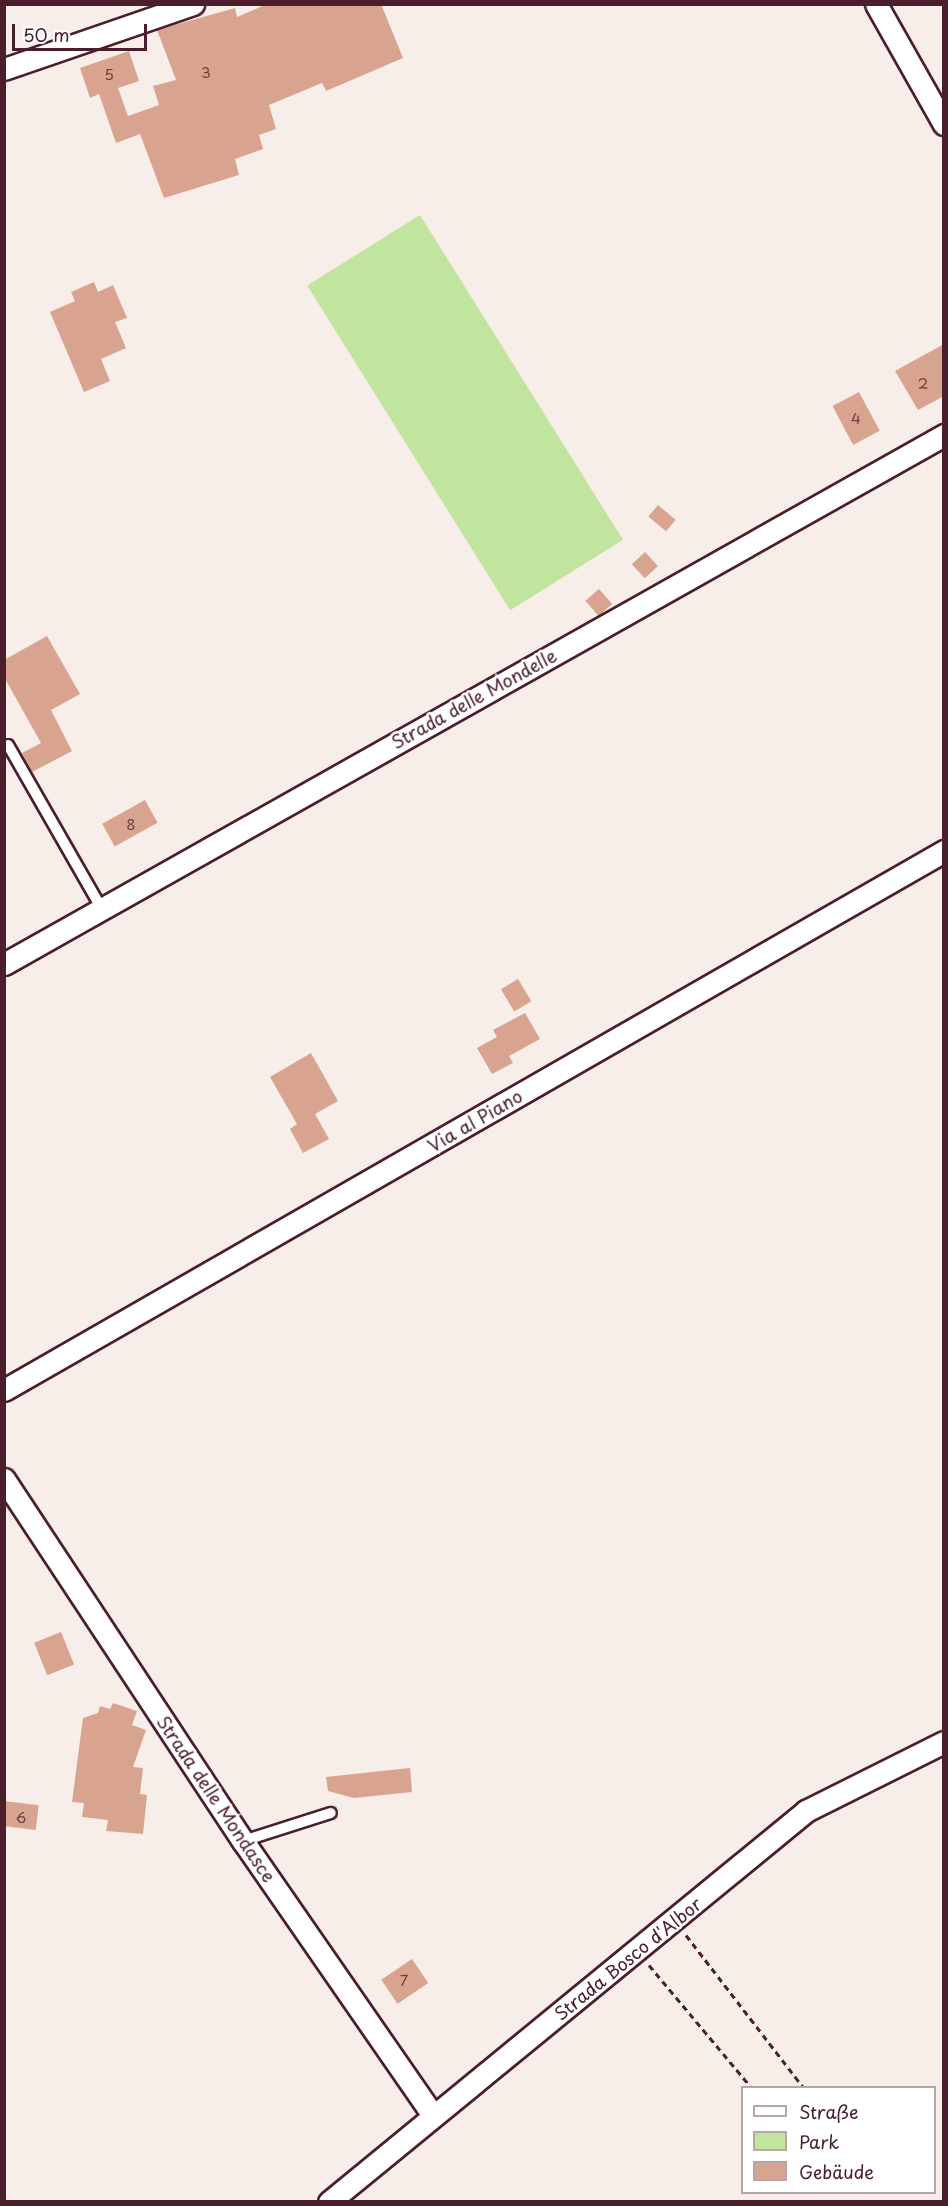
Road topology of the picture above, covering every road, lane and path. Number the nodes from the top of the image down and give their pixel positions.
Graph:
1 (193, 4) edge
2 (876, 4) edge
3 (4, 69) edge
4 (944, 124) edge
5 (944, 435) edge
6 (8, 745) dead end
7 (944, 851) edge
8 (102, 909) junction
9 (4, 964) edge
10 (4, 1390) edge
11 (4, 1479) edge
12 (944, 1742) edge
13 (332, 1813) dead end
14 (243, 1841) junction
15 (675, 1922) junction
16 (638, 1952) junction
17 (750, 2086) edge
18 (802, 2086) edge
19 (433, 2115) junction
20 (329, 2202) edge

1 - 3 street
2 - 4 street
5 - 8 street, Strada delle Mondelle
6 - 8 lane
7 - 10 street, Via al Piano
8 - 9 street, Strada delle Mondelle
11 - 14 street, Strada delle Mondasce
12 - 15 street, Strada Bosco d'Albor
13 - 14 lane
14 - 19 street, Strada delle Mondasce
15 - 16 street, Strada Bosco d'Albor
15 - 18 path
16 - 17 path
16 - 19 street, Strada Bosco d'Albor
19 - 20 street, Strada Bosco d'Albor

